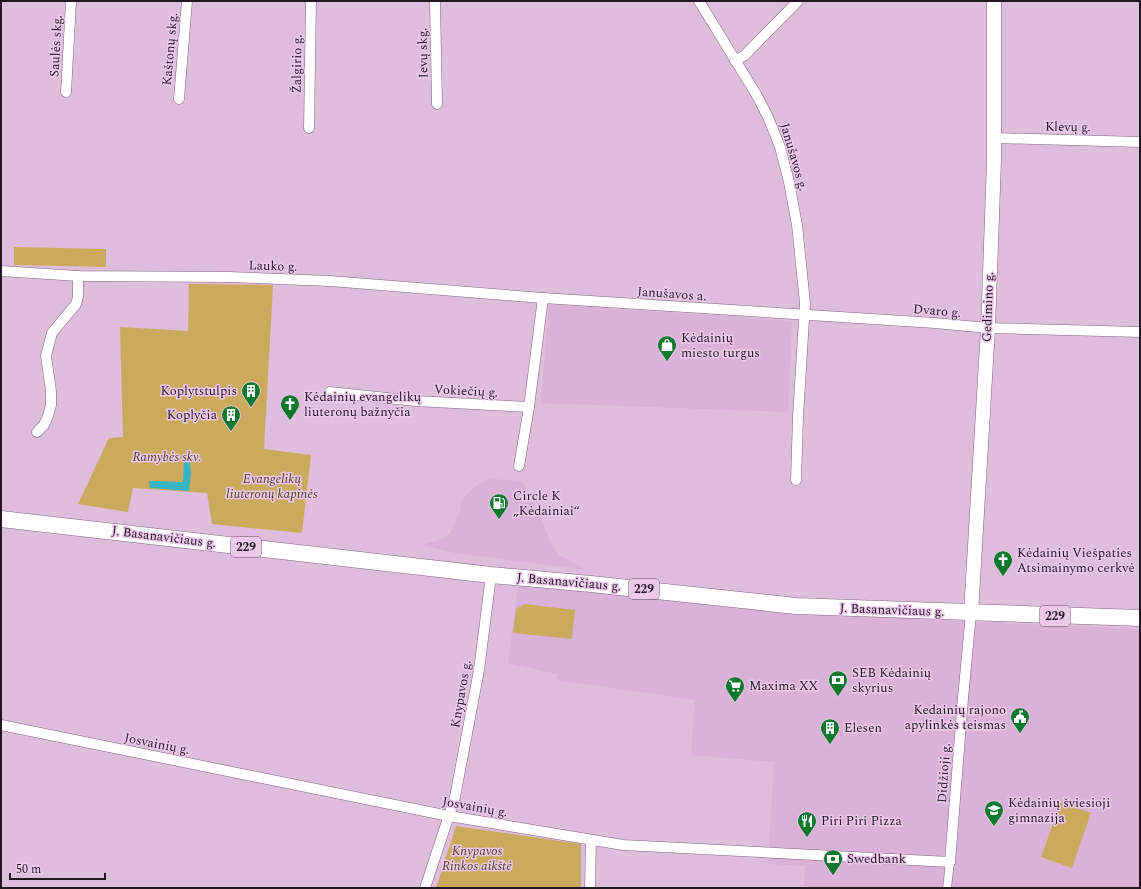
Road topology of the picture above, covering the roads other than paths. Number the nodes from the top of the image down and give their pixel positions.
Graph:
1 (71, 1) edge
2 (187, 1) edge
3 (311, 1) edge
4 (435, 1) edge
5 (698, 1) edge
6 (798, 1) edge
7 (994, 1) edge
8 (735, 61) junction
9 (66, 92) dead end
10 (179, 100) dead end
11 (437, 104) dead end
12 (309, 128) dead end
13 (995, 138) junction
14 (1140, 142) edge
15 (1, 271) edge
16 (78, 276) junction
17 (543, 298) junction
18 (804, 315) junction
19 (988, 328) junction
20 (1140, 332) edge
21 (330, 392) dead end
22 (529, 407) junction
23 (37, 432) dead end
24 (519, 466) dead end
25 (796, 480) dead end
26 (1, 519) edge
27 (491, 575) junction
28 (971, 613) junction
29 (1140, 618) edge
30 (1, 726) edge
31 (449, 816) junction
32 (591, 840) junction
33 (950, 862) junction
34 (425, 888) edge
35 (590, 888) edge
36 (947, 888) edge

1 - 9 street, Saulės skg.
2 - 10 street, Kaštonų skg.
3 - 12 street, Žalgirio g.
4 - 11 street, Ievų skg.
5 - 8 street, Janušavos g.
6 - 8 street
7 - 13 main road, Gedimino g.
8 - 18 street, Janušavos g.
13 - 14 street, Klevų g.
13 - 19 main road, Gedimino g.
15 - 16 street, Lauko g.
16 - 17 street, Lauko g.
16 - 23 street
17 - 18 street, Janušavos a.
17 - 22 street
18 - 19 street, Dvaro g.
18 - 25 street
19 - 20 street, Dvaro g.
19 - 28 main road, Gedimino g.
21 - 22 street, Vokiečių g.
22 - 24 street
26 - 27 main road, J. Basanavičiaus g. / 229
27 - 28 main road, J. Basanavičiaus g. / 229
27 - 31 street, Knypavos g.
28 - 29 main road, J. Basanavičiaus g. / 229
28 - 33 street, Didžioji g.
30 - 31 street, Josvainių g.
31 - 32 street, Josvainių g.
31 - 34 street, Knypavos g.
32 - 33 street, Josvainių g.
32 - 35 street
33 - 36 street, Didžioji g.

